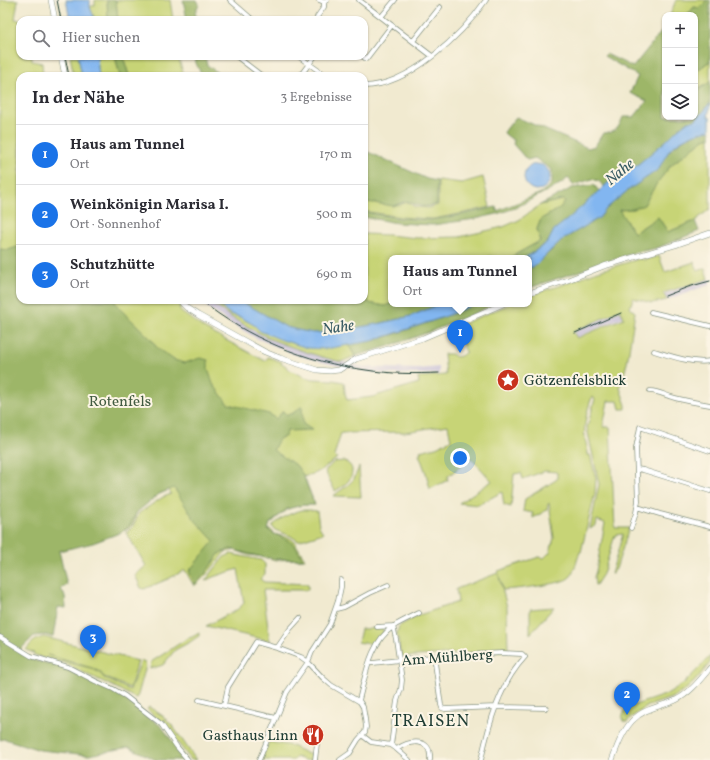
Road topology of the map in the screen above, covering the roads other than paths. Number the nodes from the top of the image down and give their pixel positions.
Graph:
1 (51, 0) edge
2 (231, 0) edge
3 (359, 0) edge
4 (395, 0) edge
5 (486, 0) edge
6 (323, 1) edge
7 (440, 8) dead end
8 (54, 16) edge
9 (249, 16) edge
10 (319, 16) edge
11 (381, 17) junction
12 (392, 25) junction
13 (413, 41) junction
14 (368, 56) edge
15 (432, 56) junction
16 (62, 60) edge
17 (241, 60) edge
18 (304, 60) edge
19 (312, 60) edge
20 (309, 64) junction
21 (64, 72) edge
22 (257, 72) edge
23 (303, 72) edge
24 (320, 72) edge
25 (368, 85) edge
26 (710, 233) edge
27 (532, 292) edge
28 (184, 304) edge
29 (496, 307) edge
30 (651, 312) dead end
31 (710, 326) edge
32 (654, 351) dead end
33 (710, 361) edge
34 (650, 391) dead end
35 (710, 405) edge
36 (710, 451) edge
37 (637, 469) junction
38 (710, 491) edge
39 (637, 507) junction
40 (710, 527) edge
41 (631, 528) dead end
42 (341, 580) dead end
43 (388, 585) dead end
44 (336, 609) junction
45 (420, 613) dead end
46 (300, 618) dead end
47 (393, 626) junction
48 (377, 627) dead end
49 (0, 637) edge
50 (276, 648) junction
51 (434, 656) junction
52 (399, 660) junction
53 (308, 662) junction
54 (369, 662) junction
55 (710, 668) edge
56 (199, 700) dead end
57 (359, 700) junction
58 (224, 705) junction
59 (496, 706) junction
60 (546, 708) dead end
61 (276, 718) junction
62 (318, 735) dead end
63 (363, 736) junction
64 (391, 745) junction
65 (397, 749) junction
66 (188, 760) edge
67 (259, 760) edge
68 (315, 760) edge
69 (340, 760) edge
70 (409, 760) edge
71 (430, 760) edge
72 (481, 760) edge
73 (612, 760) edge

1 - 8 main road
2 - 9 street
3 - 11 street
4 - 11 street
5 - 15 street
6 - 10 street
7 - 13 street
11 - 12 street
12 - 13 street
12 - 14 street
13 - 15 street
15 - 25 street
16 - 21 main road
17 - 22 street
18 - 20 street
19 - 20 street
20 - 23 street
20 - 24 street
26 - 27 main road
28 - 29 main road
30 - 31 street
32 - 33 street
34 - 35 street
36 - 37 street
37 - 38 street
37 - 39 street
39 - 40 street
39 - 41 street
42 - 44 street
43 - 44 street
44 - 53 street
45 - 47 street
46 - 50 street
47 - 48 street
47 - 52 street
47 - 54 street
49 - 66 street
50 - 53 street
50 - 58 street
51 - 52 street, Am Mühlberg
51 - 59 street
51 - 59 street, Am Mühlberg
52 - 54 street, Am Mühlberg
52 - 64 street
53 - 57 street
53 - 61 street
54 - 57 street
55 - 73 main road
56 - 58 street
57 - 63 street
58 - 61 street
59 - 60 street
59 - 72 street
61 - 67 street
62 - 68 street
63 - 64 street
63 - 69 street
64 - 65 street
65 - 70 street
65 - 71 street

